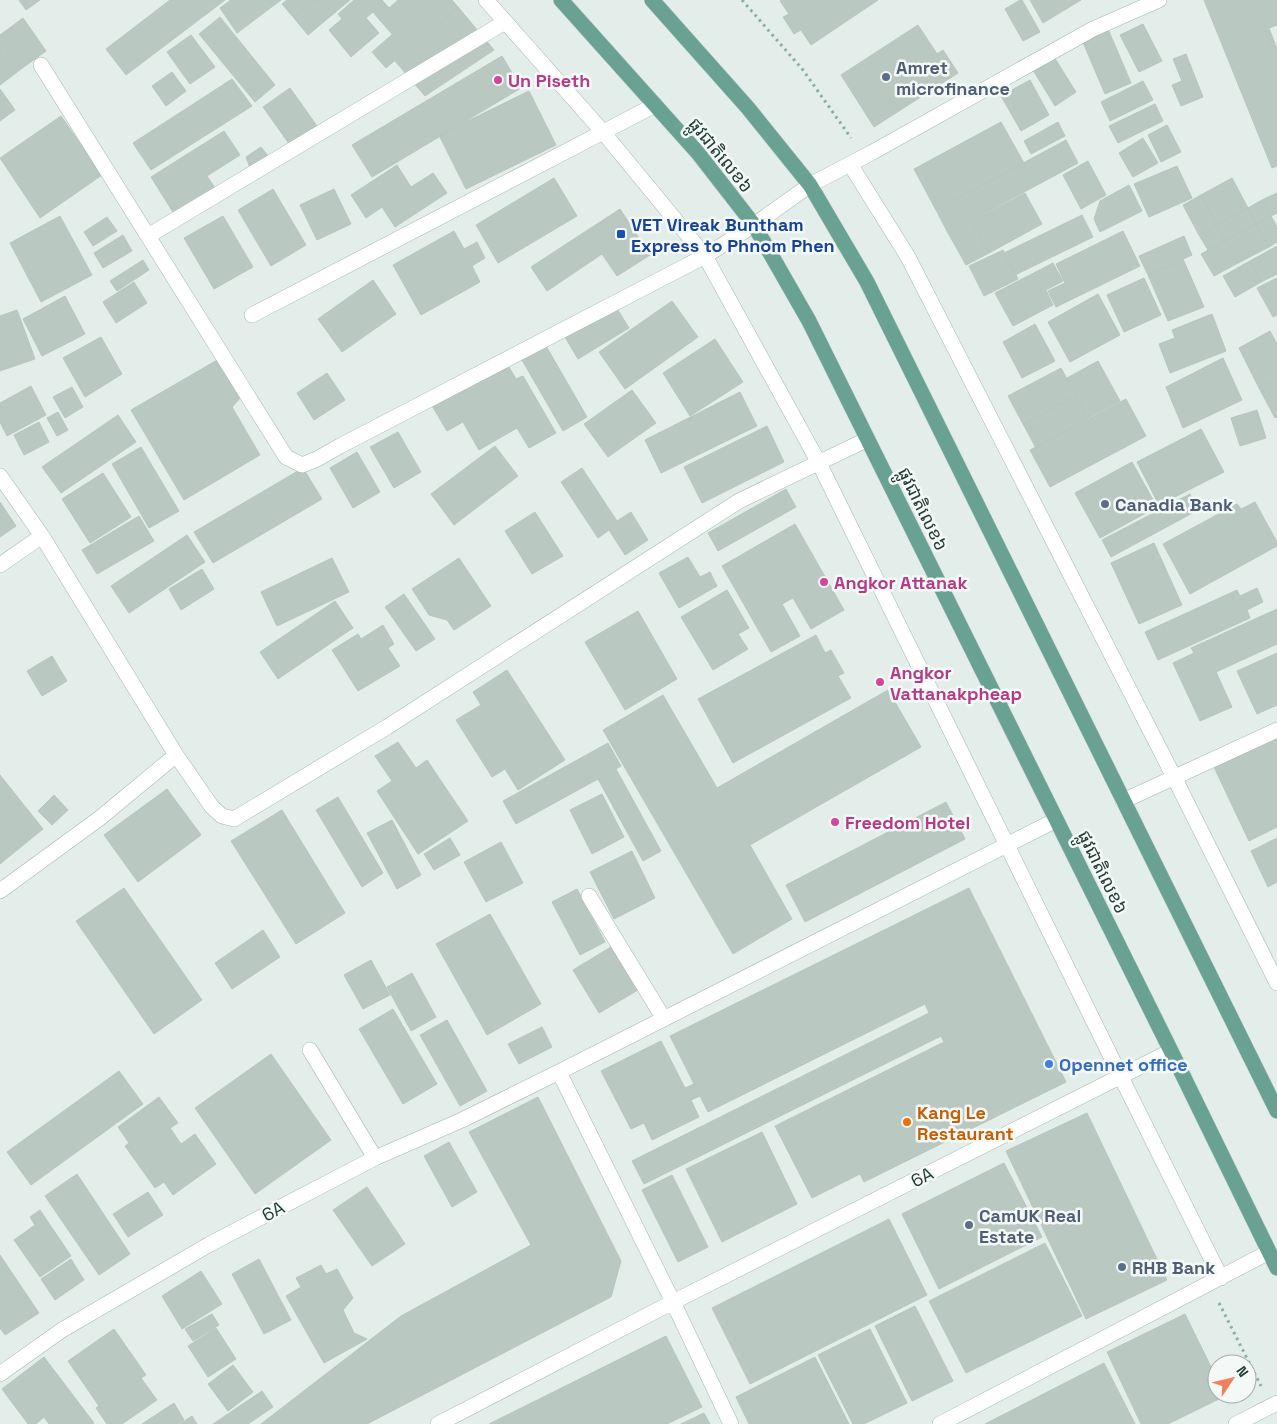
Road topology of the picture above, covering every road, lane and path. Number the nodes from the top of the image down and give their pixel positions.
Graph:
1 (486, 0) edge
2 (561, 0) edge
3 (652, 0) edge
4 (1159, 0) edge
5 (505, 22) junction
6 (41, 65) dead end
7 (655, 105) junction
8 (604, 132) junction
9 (850, 164) junction
10 (810, 185) junction
11 (754, 225) junction
12 (148, 236) junction
13 (705, 256) junction
14 (252, 315) dead end
15 (868, 439) junction
16 (819, 463) junction
17 (0, 476) edge
18 (42, 536) junction
19 (0, 565) edge
20 (1277, 730) edge
21 (176, 755) junction
22 (1174, 777) junction
23 (1123, 801) junction
24 (1056, 820) junction
25 (1006, 844) junction
26 (0, 891) edge
27 (590, 896) dead end
28 (1277, 983) edge
29 (664, 1019) junction
30 (310, 1050) dead end
31 (1171, 1051) junction
32 (559, 1072) junction
33 (1121, 1077) junction
34 (1277, 1111) edge
35 (375, 1158) junction
36 (1269, 1252) junction
37 (1277, 1268) edge
38 (1215, 1281) junction
39 (673, 1302) junction
40 (0, 1374) edge
41 (1274, 1404) edge
42 (438, 1424) edge
43 (731, 1424) edge
44 (940, 1424) edge
45 (1236, 1424) edge

1 - 5 street
2 - 7 main road, ផ្លូវជាតិលេខ៦
3 - 10 main road
4 - 9 street
5 - 8 street
5 - 12 street
6 - 12 street
7 - 8 street
7 - 11 main road, ផ្លូវជាតិលេខ៦
8 - 13 street
8 - 14 street
9 - 10 street
9 - 22 street
10 - 11 street
10 - 23 main road
11 - 13 street
11 - 15 main road, ផ្លូវជាតិលេខ៦
12 - 13 street
13 - 16 street
15 - 16 street
15 - 24 main road, ផ្លូវជាតិលេខ៦
16 - 21 street
16 - 25 street
17 - 18 street
18 - 19 street
18 - 21 street
20 - 22 street
21 - 26 street
22 - 23 street
22 - 28 street
23 - 34 main road
24 - 25 street, 6A
24 - 31 main road, ផ្លូវជាតិលេខ៦
25 - 29 street, 6A
25 - 33 street
27 - 29 street
29 - 32 street, 6A
30 - 35 street
31 - 33 street, 6A
31 - 36 main road, ផ្លូវជាតិលេខ៦
32 - 35 street, 6A
32 - 39 street
33 - 38 street
33 - 39 street, 6A
35 - 40 street, 6A
36 - 37 main road, ផ្លូវជាតិលេខ៦
36 - 38 street
38 - 41 path
38 - 44 street
39 - 42 street, 6A
39 - 43 street
41 - 45 street

